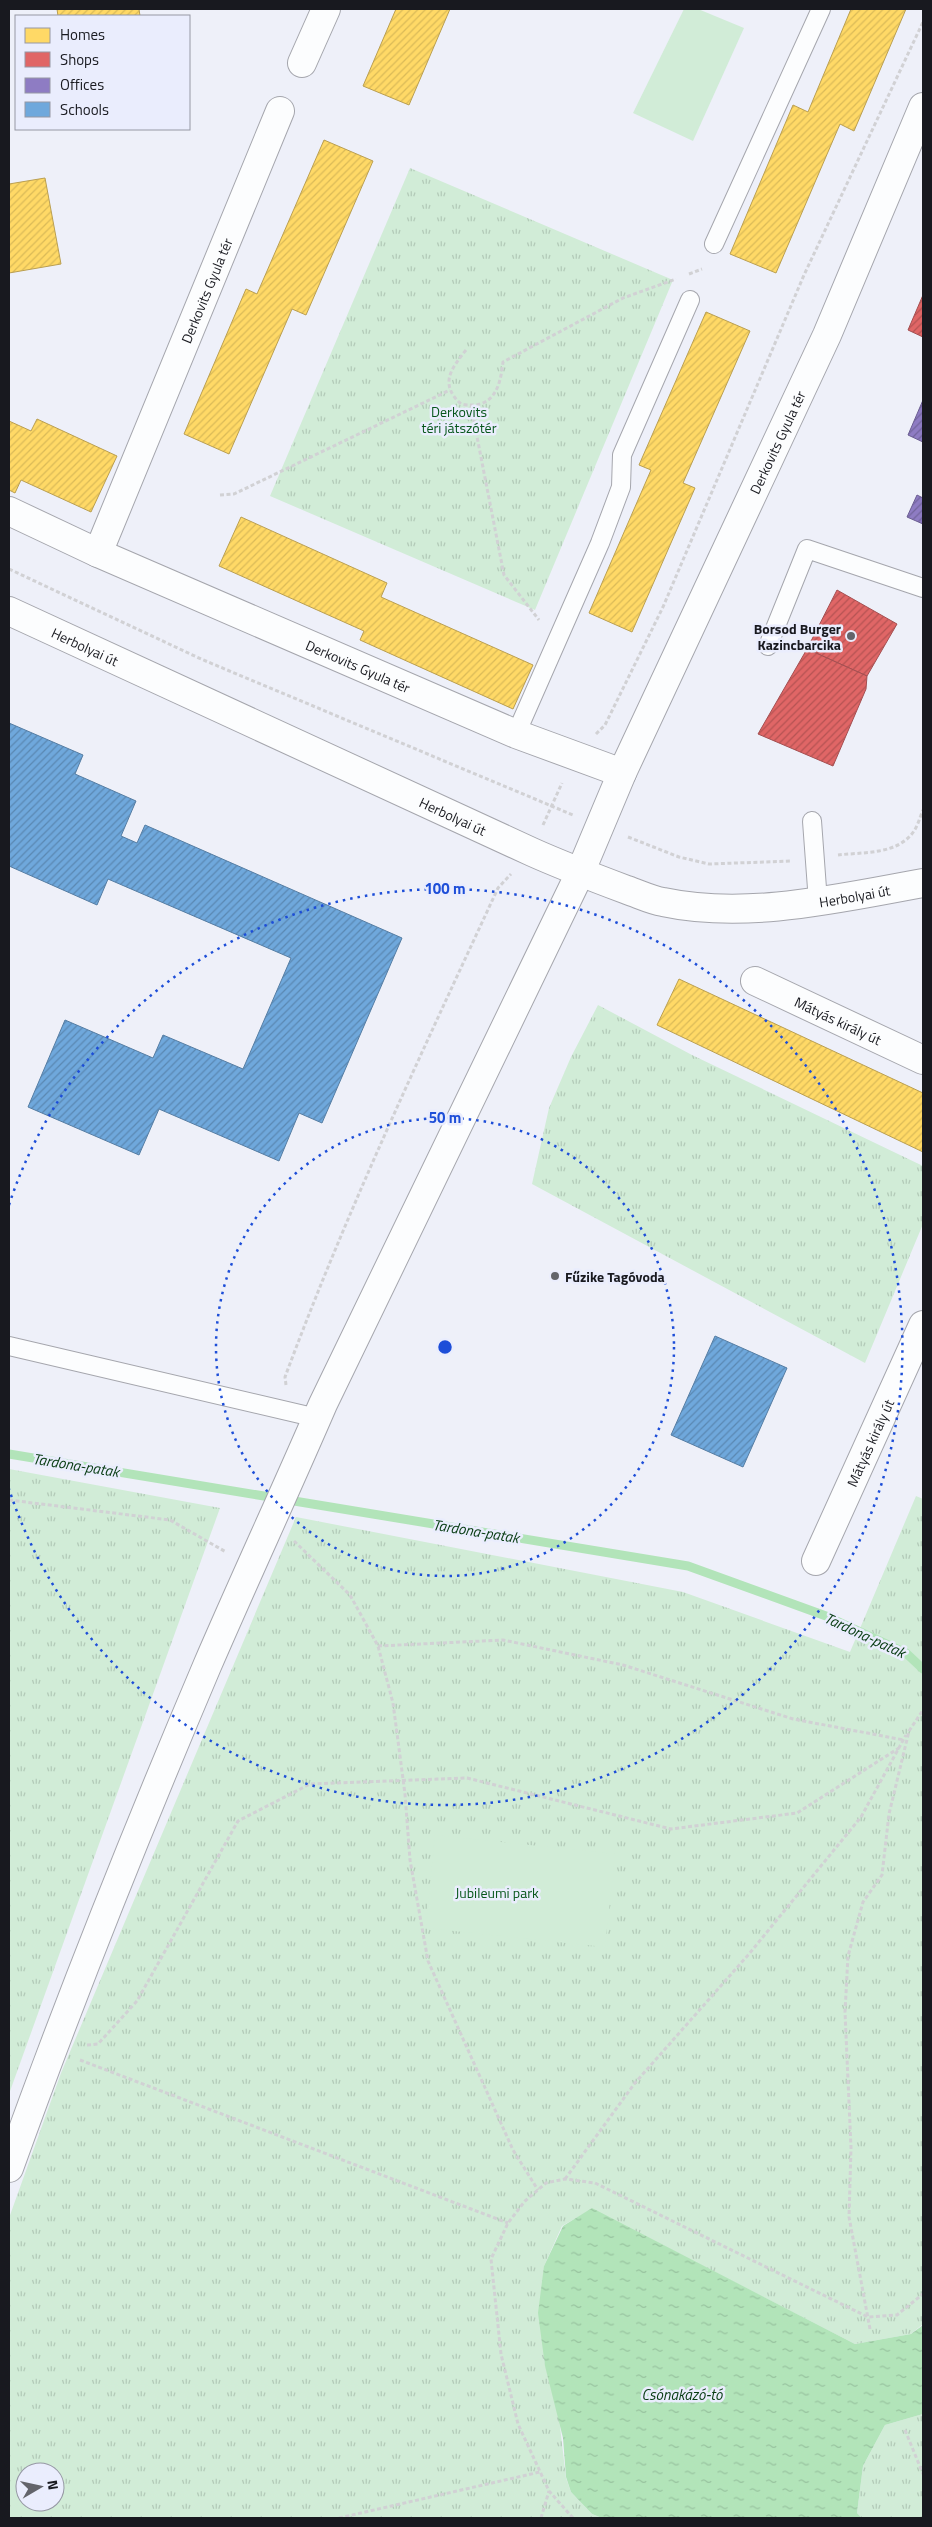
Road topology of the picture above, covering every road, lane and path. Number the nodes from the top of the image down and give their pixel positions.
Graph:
1 (326, 9) edge
2 (821, 9) edge
3 (923, 22) edge
4 (302, 64) dead end
5 (923, 107) edge
6 (280, 111) dead end
7 (714, 244) dead end
8 (702, 269) dead end
9 (690, 300) dead end
10 (466, 350) dead end
11 (450, 390) junction
12 (471, 406) junction
13 (220, 495) dead end
14 (9, 511) edge
15 (98, 554) junction
16 (9, 570) edge
17 (923, 588) edge
18 (9, 611) edge
19 (556, 643) junction
20 (768, 646) dead end
21 (516, 734) junction
22 (574, 755) junction
23 (622, 772) junction
24 (552, 806) junction
25 (923, 810) edge
26 (812, 821) dead end
27 (599, 826) junction
28 (532, 852) junction
29 (815, 858) junction
30 (580, 873) junction
31 (923, 883) edge
32 (818, 902) junction
33 (755, 981) dead end
34 (923, 1060) edge
35 (923, 1325) edge
36 (9, 1346) edge
37 (285, 1377) dead end
38 (317, 1418) junction
39 (9, 1500) edge
40 (278, 1505) junction
41 (816, 1561) dead end
42 (250, 1567) junction
43 (378, 1646) junction
44 (923, 1710) edge
45 (908, 1731) junction
46 (904, 1740) junction
47 (899, 1748) junction
48 (403, 1781) junction
49 (51, 2050) junction
50 (9, 2168) edge
51 (566, 2179) junction
52 (538, 2190) junction
53 (508, 2223) junction
54 (923, 2294) edge
55 (868, 2317) junction
56 (870, 2329) dead end
57 (905, 2430) dead end
58 (541, 2472) junction
59 (923, 2474) edge
60 (549, 2491) junction
61 (339, 2518) edge
62 (541, 2518) edge
63 (573, 2518) edge

1 - 4 street
2 - 7 lane
3 - 22 path
5 - 23 street, Derkovits Gyula tér
6 - 15 street, Derkovits Gyula tér
8 - 12 path
9 - 19 lane
10 - 11 path
11 - 12 path
11 - 13 path
12 - 19 path
14 - 15 street, Derkovits Gyula tér
15 - 21 street, Derkovits Gyula tér
16 - 24 path
17 - 20 lane
18 - 28 street, Herbolyai út
19 - 21 lane
21 - 22 street, Derkovits Gyula tér
22 - 23 street, Derkovits Gyula tér
22 - 24 path
23 - 27 street, Derkovits Gyula tér
24 - 27 path
24 - 28 path
25 - 29 path
26 - 29 lane
27 - 29 path
27 - 30 street, Derkovits Gyula tér
28 - 30 street, Herbolyai út
28 - 37 path
29 - 32 lane
30 - 32 street, Herbolyai út
30 - 38 street, Derkovits Gyula tér
31 - 32 street, Herbolyai út
33 - 34 street, Mátyás király út
35 - 41 street, Mátyás király út
36 - 38 lane
38 - 40 street, Derkovits Gyula tér
39 - 42 path
40 - 42 street, Derkovits Gyula tér
40 - 43 path
42 - 49 street, Derkovits Gyula tér
43 - 46 path
43 - 48 path
44 - 45 path
45 - 46 path
45 - 55 path
46 - 47 path
47 - 48 path
47 - 51 path
48 - 49 path
48 - 52 path
49 - 50 street, Derkovits Gyula tér
49 - 53 path
51 - 52 path
51 - 55 path
52 - 53 path
53 - 58 path
54 - 55 path
55 - 56 path
57 - 59 path
58 - 60 path
58 - 61 path
60 - 62 path
60 - 63 path

